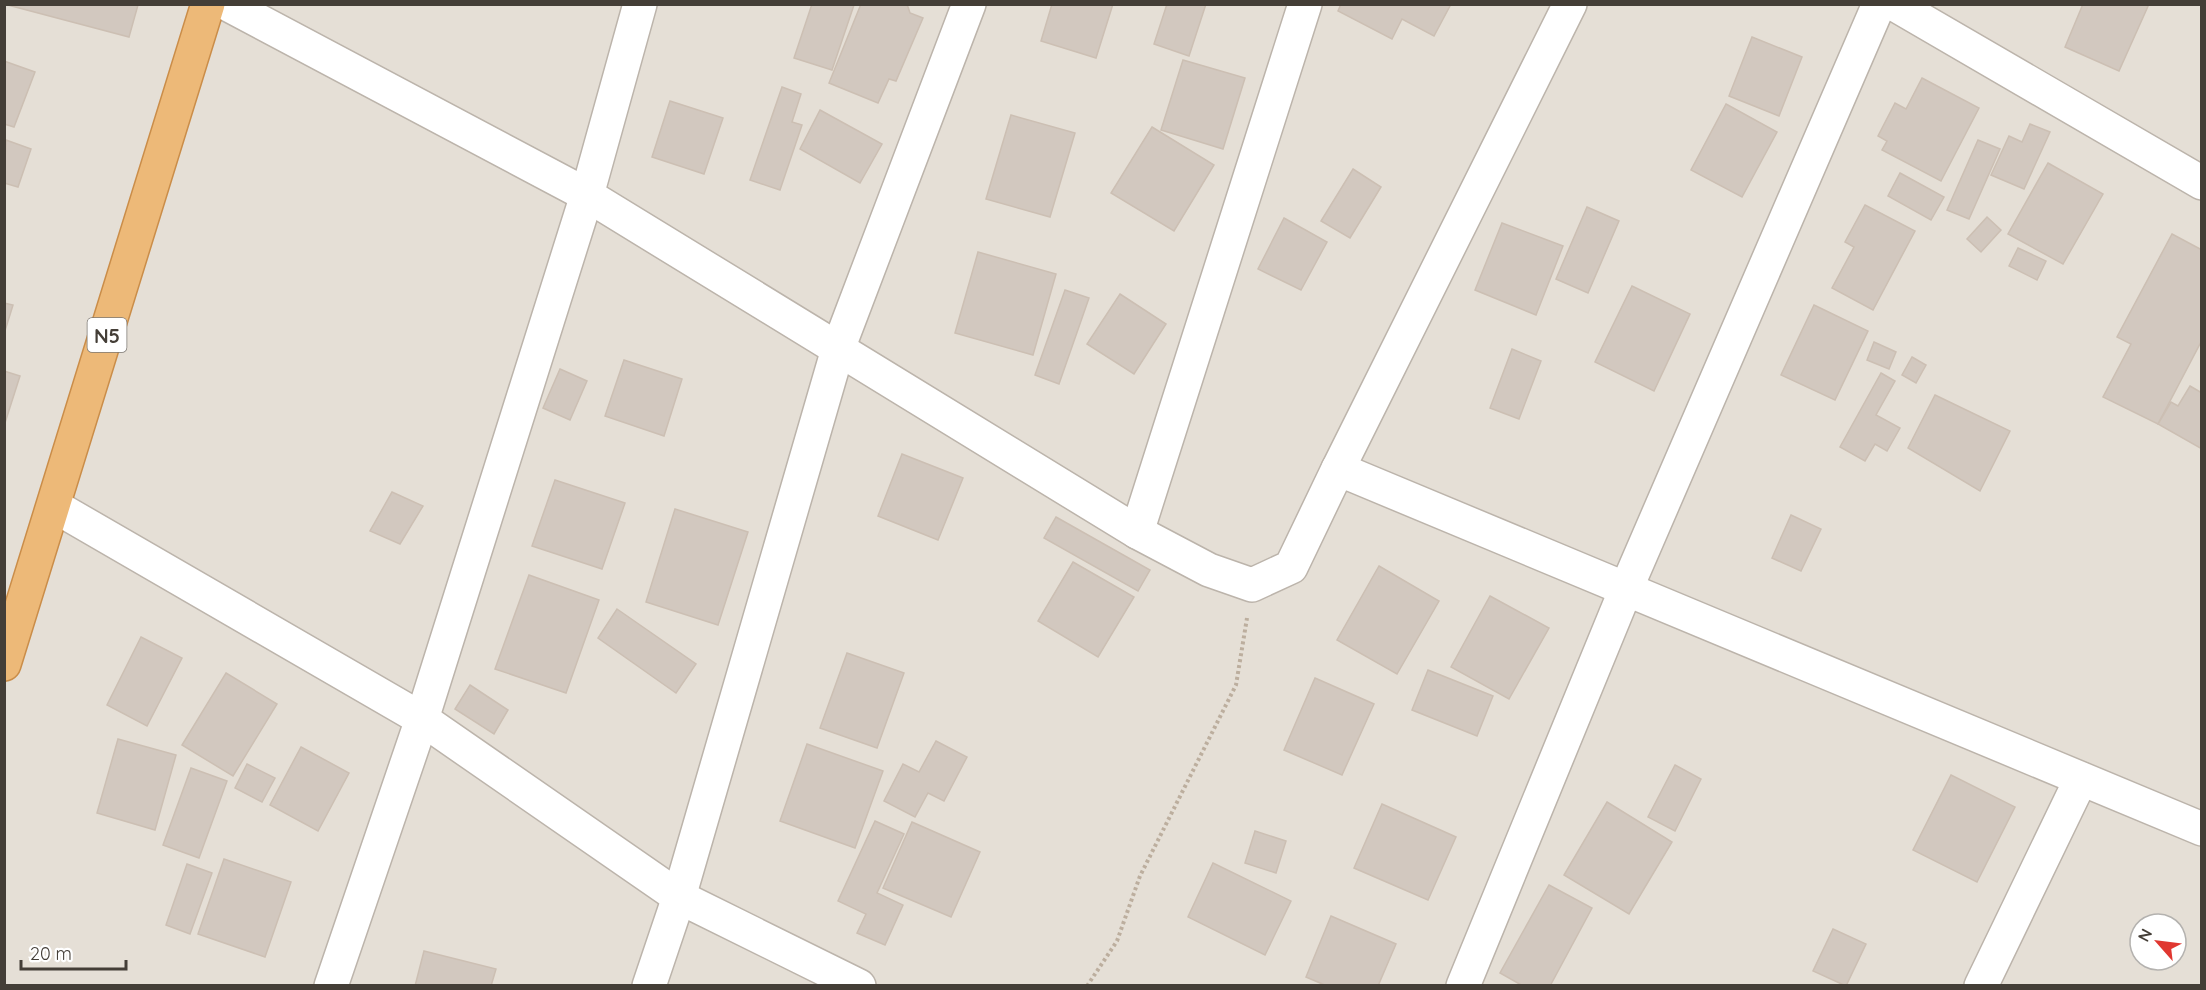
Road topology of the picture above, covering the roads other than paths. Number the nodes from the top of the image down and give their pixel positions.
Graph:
1 (208, 4) edge
2 (227, 4) edge
3 (640, 4) edge
4 (969, 4) edge
5 (1305, 4) edge
6 (1570, 4) edge
7 (1879, 4) edge
8 (1894, 4) edge
9 (2202, 183) edge
10 (587, 195) junction
11 (838, 349) junction
12 (1338, 469) junction
13 (54, 506) junction
14 (1137, 532) junction
15 (1626, 589) junction
16 (4, 664) edge
17 (422, 719) junction
18 (2081, 779) junction
19 (2202, 829) edge
20 (679, 897) junction
21 (331, 986) edge
22 (649, 986) edge
23 (859, 986) edge
24 (1462, 986) edge
25 (1982, 986) edge

1 - 13 highway, N5
2 - 10 street
3 - 10 street
4 - 11 street
5 - 14 street
6 - 12 street
7 - 15 street
8 - 9 street
10 - 11 street
10 - 17 street
11 - 14 street
11 - 20 street
12 - 14 street
12 - 15 street
13 - 16 highway, N5
13 - 17 street
15 - 18 street
15 - 24 street
17 - 20 street
17 - 21 street
18 - 19 street
18 - 25 street
20 - 22 street
20 - 23 street

